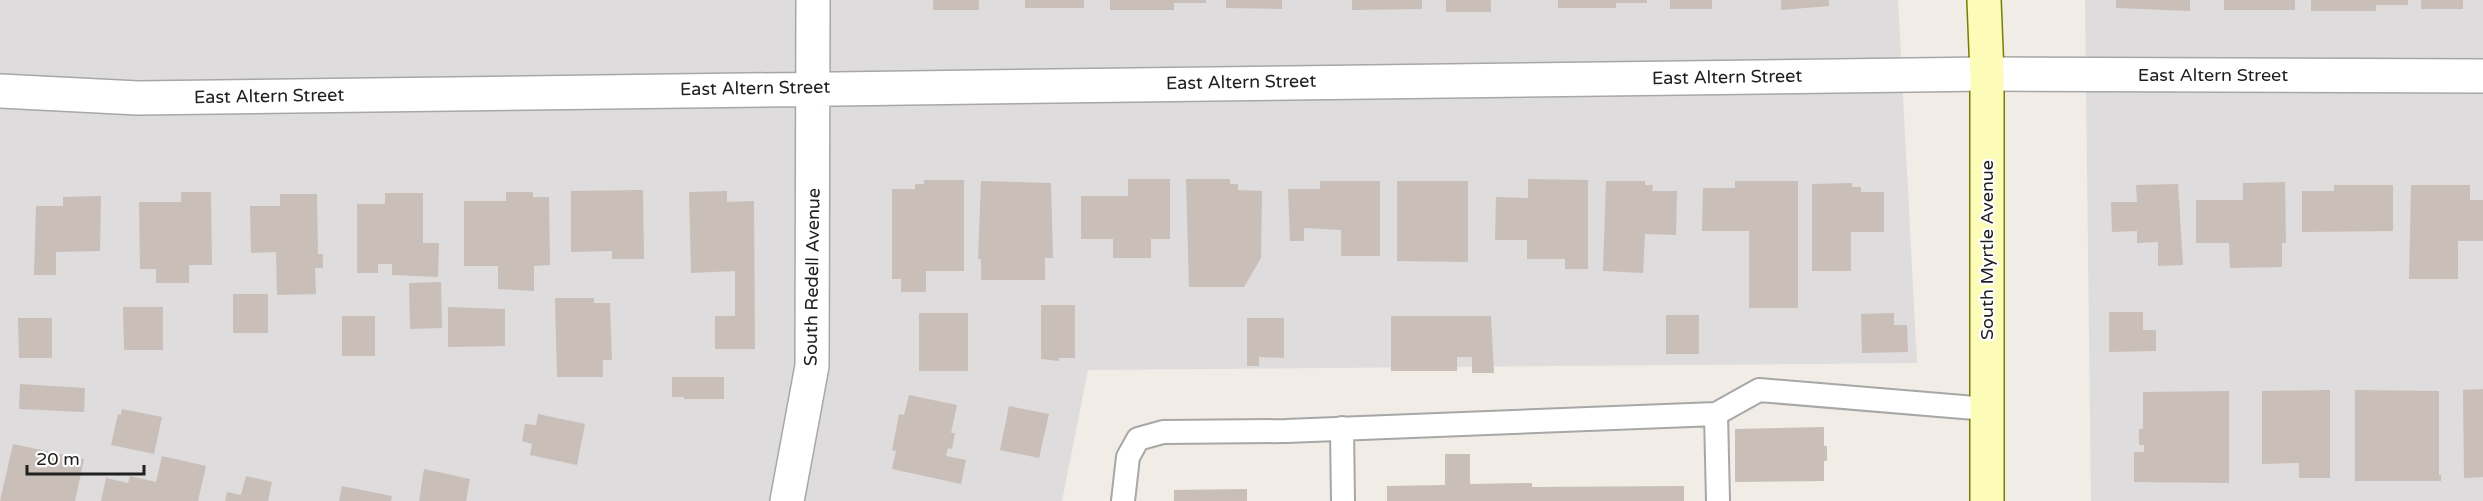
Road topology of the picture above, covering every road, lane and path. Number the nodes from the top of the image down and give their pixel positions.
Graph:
1 (813, 0) edge
2 (1984, 0) edge
3 (1987, 74) junction
4 (2483, 76) edge
5 (812, 87) junction
6 (0, 91) edge
7 (1987, 408) junction
8 (1716, 414) junction
9 (1342, 428) junction
10 (787, 501) edge
11 (1123, 501) edge
12 (1343, 501) edge
13 (1718, 501) edge
14 (1987, 501) edge

1 - 5 street, South Redell Avenue
2 - 3 main road, South Myrtle Avenue
3 - 4 street, East Altern Street
3 - 5 street, East Altern Street
3 - 7 main road, South Myrtle Avenue
5 - 6 street, East Altern Street
5 - 10 street, South Redell Avenue
7 - 8 lane
7 - 14 main road, South Myrtle Avenue
8 - 9 lane
8 - 13 lane
9 - 11 lane
9 - 12 lane

